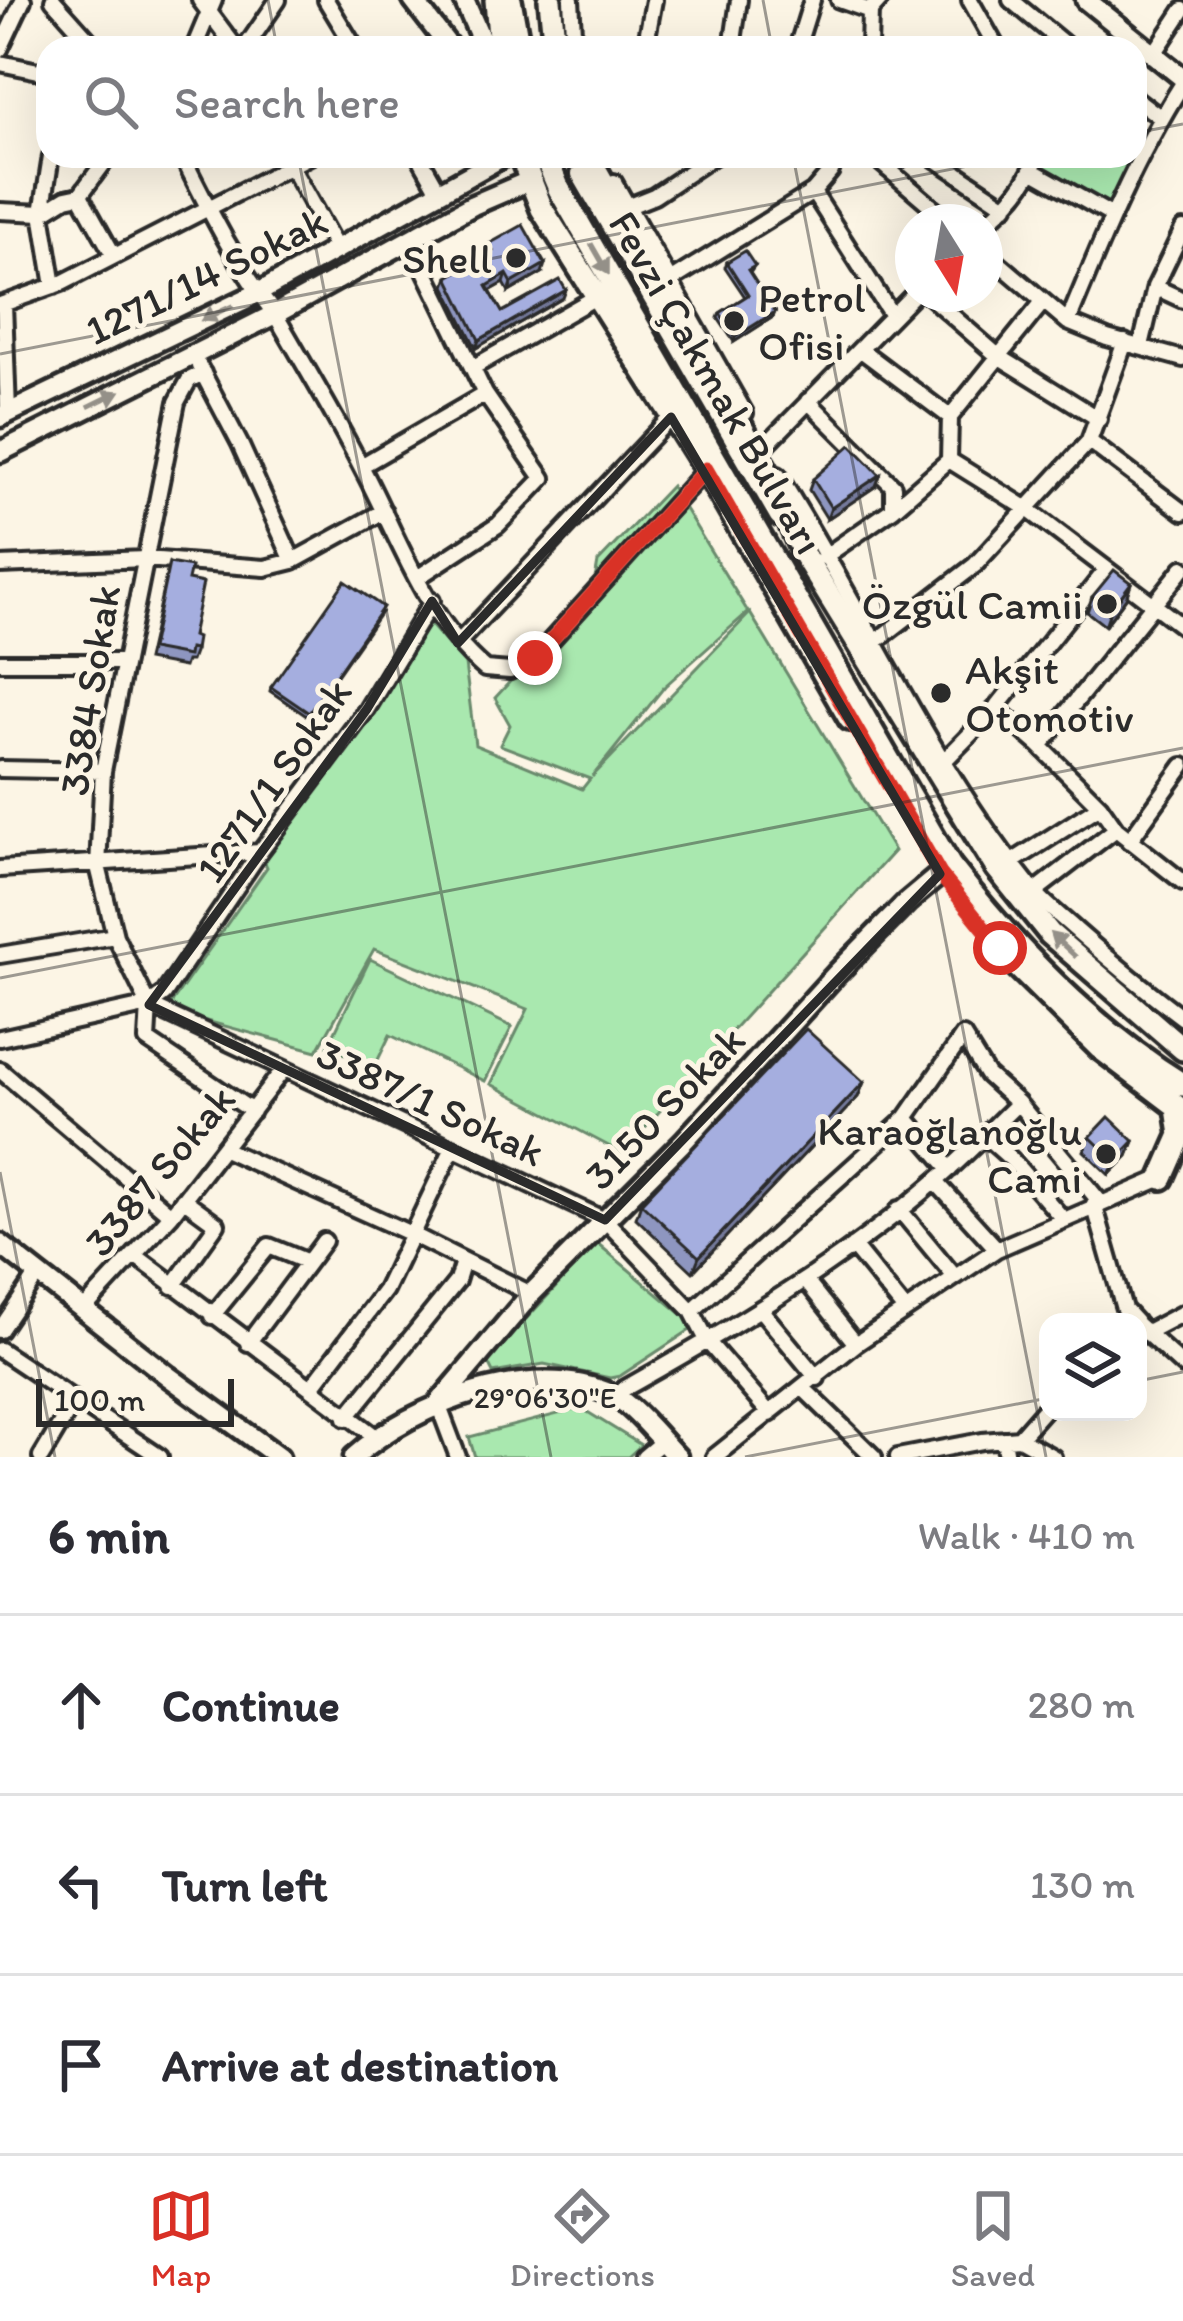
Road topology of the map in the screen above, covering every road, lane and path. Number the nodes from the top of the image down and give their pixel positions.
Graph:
1 (23, 0) edge
2 (52, 0) edge
3 (278, 0) edge
4 (326, 0) edge
5 (413, 0) edge
6 (464, 0) edge
7 (496, 0) edge
8 (510, 0) edge
9 (550, 0) edge
10 (571, 0) edge
11 (654, 0) edge
12 (740, 0) edge
13 (812, 0) edge
14 (839, 0) edge
15 (970, 0) edge
16 (1011, 0) edge
17 (1086, 0) edge
18 (208, 4) edge
19 (875, 6) edge
20 (1183, 10) edge
21 (85, 36) edge
22 (198, 36) edge
23 (231, 36) edge
24 (250, 36) edge
25 (348, 36) edge
26 (441, 36) edge
27 (480, 36) edge
28 (499, 36) edge
29 (517, 36) edge
30 (554, 36) edge
31 (573, 36) edge
32 (647, 36) edge
33 (734, 36) edge
34 (801, 36) edge
35 (870, 36) edge
36 (990, 36) edge
37 (1054, 36) edge
38 (1131, 36) edge
39 (1147, 48) edge
40 (0, 49) edge
41 (1154, 54) junction
42 (0, 63) edge
43 (36, 71) edge
44 (1183, 81) edge
45 (1147, 107) edge
46 (1161, 118) junction
47 (1147, 138) edge
48 (49, 168) edge
49 (100, 168) edge
50 (188, 168) edge
51 (278, 168) edge
52 (291, 168) edge
53 (425, 168) edge
54 (483, 168) edge
55 (525, 168) edge
56 (551, 168) edge
57 (600, 168) tunnel mouth
58 (602, 168) tunnel mouth
59 (696, 168) edge
60 (832, 168) edge
61 (949, 168) edge
62 (1032, 168) edge
63 (1041, 168) edge
64 (1131, 168) edge
65 (888, 169) edge
66 (529, 181) junction
67 (813, 192) junction
68 (440, 193) junction
69 (80, 195) junction
70 (929, 204) edge
71 (629, 206) junction
72 (1006, 206) junction
73 (208, 209) junction
74 (1003, 209) edge
75 (0, 211) edge
76 (42, 213) junction
77 (1111, 215) junction
78 (1183, 229) edge
79 (410, 240) junction
80 (338, 251) junction
81 (114, 256) junction
82 (1003, 267) edge
83 (673, 279) junction
84 (54, 286) junction
85 (1155, 287) junction
86 (258, 293) junction
87 (596, 296) junction
88 (1183, 300) edge
89 (1042, 303) junction
90 (2, 305) edge
91 (895, 311) edge
92 (947, 312) edge
93 (275, 314) junction
94 (891, 314) junction
95 (1068, 322) junction
96 (1125, 342) junction
97 (1141, 346) junction
98 (861, 350) junction
99 (998, 356) junction
100 (1183, 359) edge
101 (198, 365) junction
102 (472, 368) junction
103 (484, 394) junction
104 (808, 401) junction
105 (4, 414) edge
106 (671, 417) junction
107 (950, 417) junction
108 (1099, 419) junction
109 (1089, 441) junction
110 (764, 447) junction
111 (0, 452) edge
112 (949, 460) junction
113 (362, 466) junction
114 (706, 469) junction
115 (1026, 508) junction
116 (893, 509) junction
117 (384, 511) junction
118 (1183, 512) edge
119 (814, 556) junction
120 (145, 559) junction
121 (292, 561) junction
122 (0, 565) edge
123 (1183, 568) edge
124 (1106, 570) junction
125 (418, 578) junction
126 (432, 601) junction
127 (1155, 603) junction
128 (1183, 627) edge
129 (875, 642) junction
130 (458, 643) junction
131 (0, 662) edge
132 (124, 662) junction
133 (996, 708) junction
134 (1040, 746) junction
135 (945, 760) junction
136 (1183, 766) edge
137 (0, 770) edge
138 (103, 771) junction
139 (1100, 806) junction
140 (1116, 829) junction
141 (1129, 841) junction
142 (260, 852) junction
143 (1012, 862) junction
144 (98, 866) junction
145 (0, 869) edge
146 (945, 870) junction
147 (1183, 882) edge
148 (1034, 892) junction
149 (990, 918) junction
150 (115, 936) junction
151 (1000, 948) junction
152 (1, 951) edge
153 (149, 1005) junction
154 (1183, 1018) edge
155 (0, 1038) edge
156 (1183, 1049) edge
157 (0, 1070) edge
158 (283, 1070) junction
159 (1183, 1085) edge
160 (1018, 1103) junction
161 (1180, 1110) edge
162 (252, 1111) junction
163 (906, 1118) junction
164 (984, 1136) junction
165 (453, 1148) junction
166 (224, 1149) junction
167 (950, 1169) junction
168 (1173, 1176) edge
169 (936, 1182) junction
170 (183, 1199) junction
171 (1097, 1203) junction
172 (899, 1209) junction
173 (171, 1215) junction
174 (1063, 1219) junction
175 (605, 1220) junction
176 (411, 1234) junction
177 (324, 1241) dead end
178 (0, 1244) edge
179 (853, 1246) junction
180 (997, 1249) junction
181 (136, 1256) junction
182 (463, 1261) junction
183 (308, 1262) junction
184 (37, 1275) junction
185 (955, 1277) junction
186 (805, 1280) junction
187 (173, 1286) junction
188 (531, 1294) junction
189 (760, 1309) junction
190 (904, 1309) junction
191 (1124, 1309) junction
192 (82, 1310) junction
193 (692, 1311) junction
194 (1183, 1312) edge
195 (1121, 1313) edge
196 (1128, 1313) edge
197 (212, 1316) junction
198 (1147, 1324) edge
199 (0, 1330) edge
200 (1147, 1333) edge
201 (248, 1342) junction
202 (708, 1342) junction
203 (856, 1344) junction
204 (0, 1350) edge
205 (1183, 1366) edge
206 (818, 1378) junction
207 (311, 1388) junction
208 (804, 1389) junction
209 (613, 1395) junction
210 (75, 1400) junction
211 (438, 1404) junction
212 (770, 1414) junction
213 (1039, 1414) edge
214 (346, 1418) junction
215 (376, 1437) junction
216 (1012, 1438) junction
217 (662, 1441) junction
218 (41, 1457) edge
219 (160, 1457) edge
220 (279, 1457) edge
221 (354, 1457) edge
222 (458, 1457) edge
223 (644, 1457) edge
224 (677, 1457) edge
225 (714, 1457) edge
226 (874, 1457) edge
227 (898, 1457) edge
228 (1007, 1457) edge
229 (1053, 1457) edge

1 - 40 street
2 - 21 street
3 - 24 street
4 - 25 street
5 - 26 street
6 - 27 street
7 - 28 main road
8 - 29 main road
9 - 30 main road
10 - 31 street
11 - 32 street
12 - 33 street
13 - 34 street
14 - 19 street
15 - 36 street
16 - 37 street
17 - 38 street
18 - 22 street
18 - 23 street
19 - 35 street
20 - 41 street
39 - 41 street
41 - 44 street
42 - 43 street
44 - 46 street
45 - 46 street
46 - 47 street
48 - 76 street
49 - 69 street
50 - 73 street
51 - 73 street
52 - 80 street
53 - 68 street
54 - 68 street, 1271/14 Sokak
55 - 66 main road
56 -> 146 main road, Fevzi Çakmak Bulvarı
57 - 119 main road, Fevzi Çakmak Bulvarı
58 - 71 street
59 - 71 street
60 - 67 street
61 - 72 street
62 - 72 street
63 - 77 street
64 - 77 street
65 - 70 street
66 - 79 street
66 - 87 main road
67 - 83 street
67 - 94 street
68 - 80 street, 1271/14 Sokak
69 - 76 street
69 - 81 street
71 - 83 street
72 - 74 street
73 - 81 street
73 - 86 street
75 - 76 street
76 - 84 street
77 - 95 street
78 - 85 street
79 - 93 street
79 - 102 street
80 - 86 street, 1271/14 Sokak
81 - 84 street
82 - 89 street
83 - 110 street
84 - 90 street
85 - 88 street
85 - 97 street
86 - 93 street
86 -> 105 street, 1271/14 Sokak
87 - 102 street
87 - 106 main road
89 - 95 street
89 - 99 street
90 - 105 street
91 - 94 street
92 - 99 street
93 - 101 street
93 - 113 street
94 - 98 street
95 - 96 street
96 - 97 street
96 - 108 street
97 - 100 street
98 - 104 street
98 - 107 street
99 - 107 street
99 - 108 street
111 -> 101 street
101 - 120 street, 3384 Sokak
101 - 121 street
102 - 103 street
103 - 113 street
103 - 125 street
104 - 110 street
104 - 116 street
106 - 114 main road
106 - 130 street
107 - 112 street
108 - 109 street
109 - 115 street
109 - 118 street
110 - 119 street
112 - 115 street
112 - 116 street
113 - 117 street
114 - 130 street
114 - 146 main road
115 - 124 street
115 - 129 street
116 - 119 street
117 - 121 street
117 - 125 street
119 - 129 street
156 -> 119 main road, Fevzi Çakmak Bulvarı
120 - 121 street
120 - 122 street
120 - 132 street, 3384 Sokak
123 - 127 street
124 - 127 street
124 - 133 street
125 - 126 street
126 - 130 street
126 - 142 street, 1271/1 Sokak
127 - 128 street
127 - 134 street
129 - 135 street
131 - 132 street
132 - 138 street, 3384 Sokak
133 - 134 street
133 - 135 street
134 - 139 street
135 - 143 street
136 - 141 street
137 - 138 street
138 - 144 street, 3384 Sokak
139 - 140 street
139 - 143 street
140 - 141 street
140 - 148 street
141 - 147 street
142 - 144 street
142 - 153 street, 1271/1 Sokak
143 - 148 street
144 - 145 street
144 - 150 street, 3384 Sokak
146 - 149 main road, Fevzi Çakmak Bulvarı
146 - 151 main road
146 - 175 street, 3150 Sokak
148 - 154 street
149 - 151 main road
149 - 159 main road, Fevzi Çakmak Bulvarı
150 - 152 street
150 - 153 street, 3384 Sokak
151 - 161 main road
153 - 155 street
153 - 158 street, 3387/1 Sokak
153 - 162 street, 3384 Sokak
157 - 173 street
158 - 162 street, 3387 Sokak
158 - 165 street, 3387/1 Sokak
160 - 163 street
160 - 164 street
160 - 171 street
161 - 168 main road
162 - 166 street, 3387 Sokak
163 - 167 street
163 - 193 street
164 - 167 street
164 - 174 street
165 - 175 street, 3387/1 Sokak
165 - 176 street
166 - 170 street, 3387 Sokak
166 - 176 street
167 - 169 street
168 - 171 street
169 - 172 street
169 - 180 street
170 - 173 street, 3387 Sokak
170 - 187 street
171 - 174 street
171 - 191 street
172 - 179 street
172 - 185 street
173 - 181 street, 3387 Sokak
174 - 180 street
175 - 188 street, 3150 Sokak
175 - 193 street, 3387/1 Sokak
176 - 182 street
176 - 207 street
177 - 183 street
178 - 184 street
179 - 186 street
179 - 190 street
180 - 185 street
181 - 187 street
181 - 192 street, 3387 Sokak
182 - 188 street
182 - 214 street
183 - 197 street
183 - 201 street
184 - 192 street
184 - 199 street
185 - 190 street
186 - 189 street
186 - 203 street
187 - 197 street
188 - 211 street, 3150 Sokak
189 - 202 street
189 - 206 street
190 - 203 street
191 - 195 street
191 - 196 street
192 - 220 street
193 - 202 street, 3387/1 Sokak
194 - 198 street
197 - 201 street
200 - 205 street
201 - 207 street
202 - 209 street
202 - 212 street, 3387/1 Sokak
203 - 206 street
204 - 210 street
206 - 208 street
207 - 214 street
208 - 212 street
208 - 226 street
209 - 211 street
209 - 217 street
210 - 218 street
210 - 219 street
211 - 215 street
211 - 222 street
212 - 225 street
213 - 216 street
214 - 215 street
215 - 221 street
216 - 227 street
216 - 228 street
216 - 229 street
217 - 223 street
217 - 224 street

